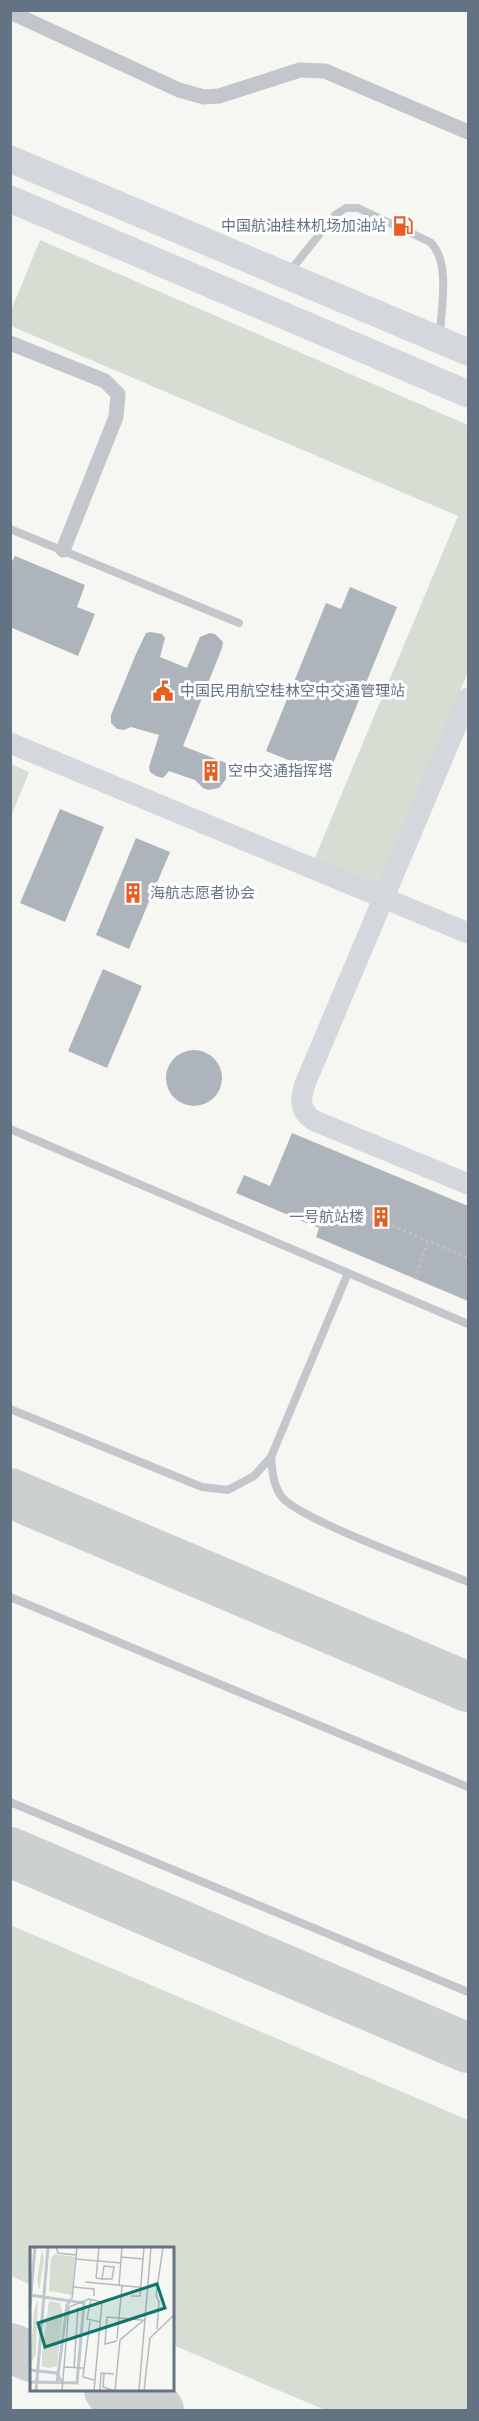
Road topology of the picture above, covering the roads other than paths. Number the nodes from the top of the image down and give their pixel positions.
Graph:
1 (10, 12) edge
2 (468, 132) edge
3 (10, 159) edge
4 (10, 199) edge
5 (286, 276) junction
6 (440, 339) junction
7 (10, 343) edge
8 (468, 352) edge
9 (468, 394) edge
10 (10, 529) edge
11 (63, 550) junction
12 (239, 623) dead end
13 (468, 699) edge
14 (10, 742) edge
15 (386, 898) junction
16 (468, 933) edge
17 (10, 1129) edge
18 (468, 1184) edge
19 (348, 1273) junction
20 (468, 1324) edge
21 (10, 1409) edge
22 (271, 1457) junction
23 (468, 1582) edge
24 (10, 1597) edge
25 (468, 1787) edge
26 (10, 1802) edge
27 (468, 1992) edge

1 - 2 street
3 - 5 highway
4 - 9 highway
5 - 6 highway
5 - 6 lane
6 - 8 highway
7 - 11 street
10 - 11 lane
11 - 12 lane
13 - 15 street
14 - 15 street
15 - 16 street
15 - 18 street
17 - 19 lane
19 - 20 lane
19 - 22 lane
21 - 22 lane
22 - 23 lane
24 - 25 lane
26 - 27 lane

